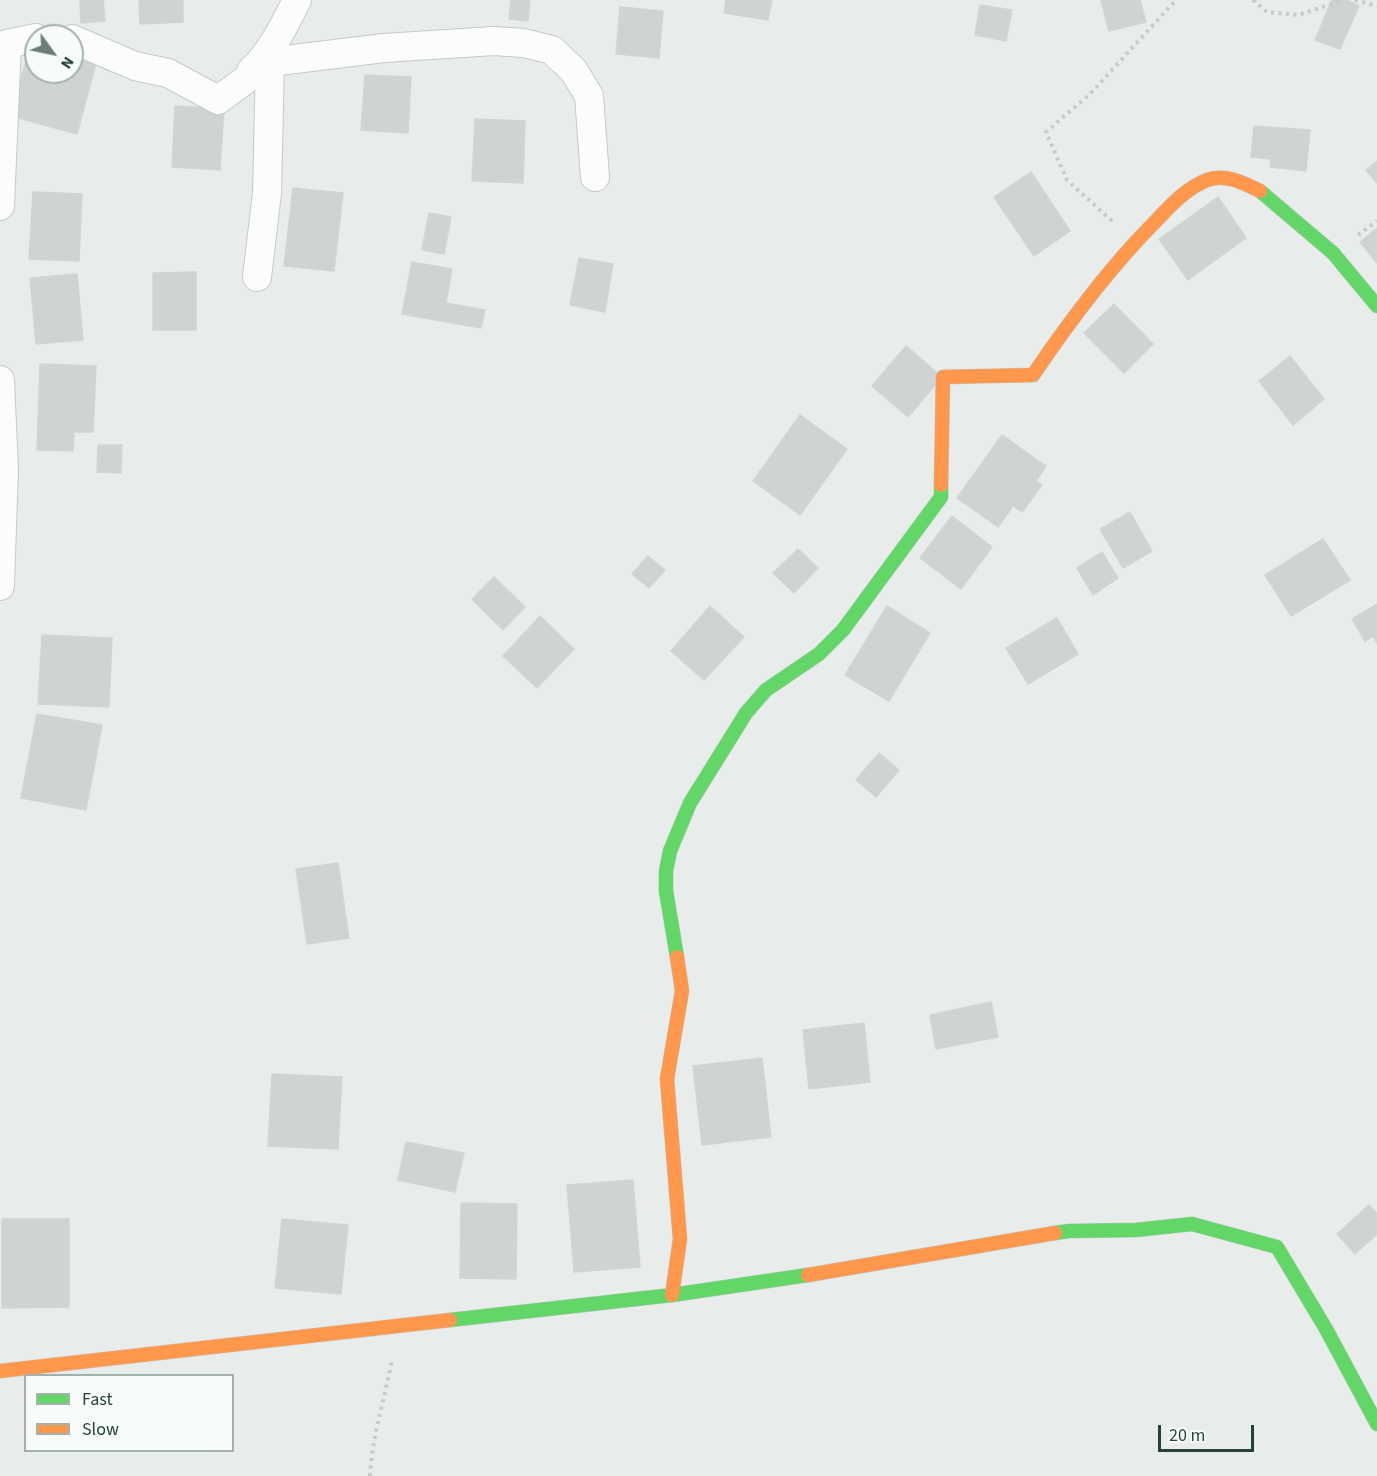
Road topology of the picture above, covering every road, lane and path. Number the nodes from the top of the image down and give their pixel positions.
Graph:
1 (297, 0) edge
2 (1176, 0) edge
3 (1253, 0) edge
4 (1344, 0) edge
5 (1355, 0) edge
6 (1377, 6) edge
7 (24, 41) edge
8 (84, 44) edge
9 (4, 45) edge
10 (270, 62) junction
11 (218, 100) junction
12 (595, 177) dead end
13 (0, 206) edge
14 (1135, 242) junction
15 (257, 277) dead end
16 (1377, 306) edge
17 (0, 380) edge
18 (0, 586) edge
19 (672, 1295) junction
20 (398, 1325) junction
21 (0, 1371) edge
22 (1377, 1424) edge
23 (370, 1476) edge

1 - 11 street
2 - 14 path
3 - 4 path
5 - 6 path
7 - 9 street
8 - 11 street
9 - 13 street
10 - 11 street
10 - 12 street
10 - 15 street
14 - 16 street
14 - 19 street
17 - 18 street
19 - 20 street
19 - 22 street
20 - 21 street
20 - 23 path

